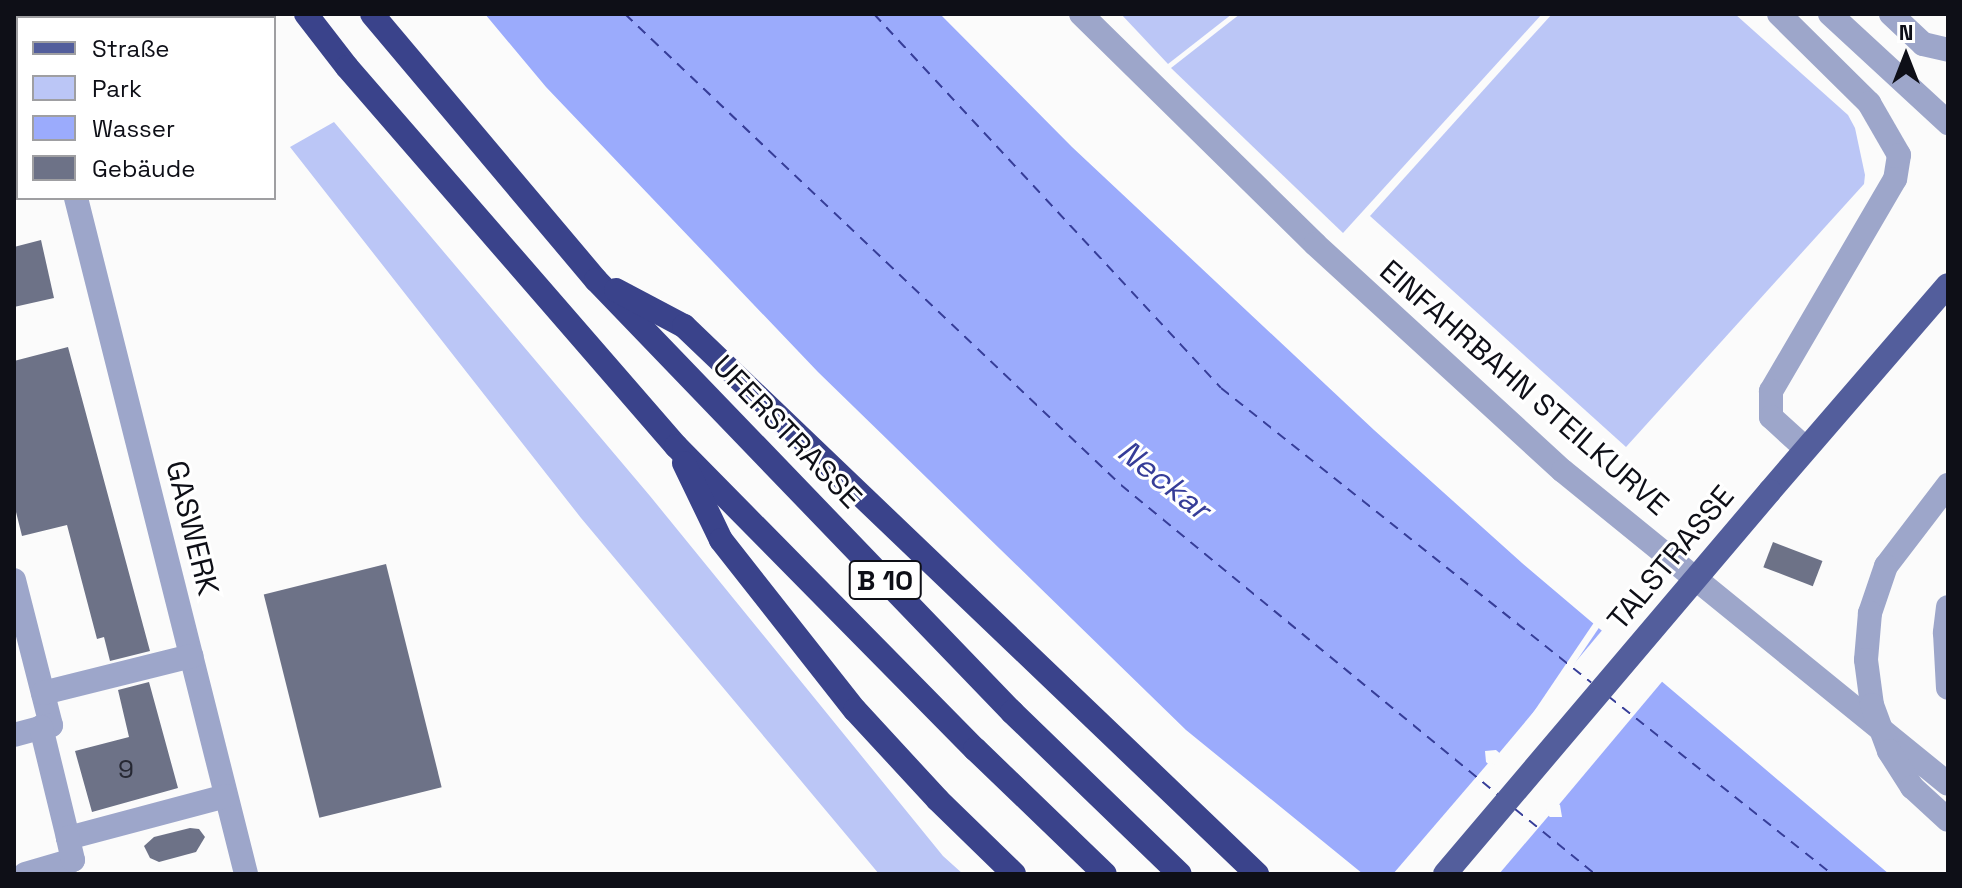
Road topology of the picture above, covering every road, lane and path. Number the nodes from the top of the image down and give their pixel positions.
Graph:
1 (306, 14) edge
2 (372, 14) edge
3 (1081, 14) edge
4 (1779, 14) edge
5 (1830, 14) edge
6 (1891, 14) edge
7 (1948, 50) edge
8 (1948, 123) edge
9 (77, 200) edge
10 (596, 280) junction
11 (1948, 285) edge
12 (676, 446) junction
13 (1806, 449) junction
14 (1948, 485) edge
15 (14, 580) edge
16 (1948, 607) edge
17 (191, 656) junction
18 (1948, 688) edge
19 (43, 693) junction
20 (41, 727) junction
21 (14, 735) edge
22 (1948, 784) edge
23 (226, 796) junction
24 (1948, 820) edge
25 (73, 858) edge
26 (25, 874) edge
27 (246, 874) edge
28 (1014, 874) edge
29 (1105, 874) edge
30 (1180, 874) edge
31 (1257, 874) edge
32 (1445, 874) edge

1 - 12 highway, B 10
2 - 10 highway, UFERSTRASSE / B 10
3 - 22 street, EINFAHRBAHN STEILKURVE
4 - 13 street
5 - 8 street
6 - 7 street
9 - 17 street, GASWERK
10 - 30 highway, UFERSTRASSE / B 10
10 - 31 highway, B 10
11 - 13 main road, TALSTRASSE
12 - 28 highway, B 10
12 - 29 highway, B 10
13 - 32 main road, TALSTRASSE, bridge
14 - 24 street, bridge
15 - 19 street
16 - 18 street
17 - 19 street
17 - 23 street, GASWERK
19 - 20 street
20 - 21 street
20 - 25 street
23 - 25 street
23 - 27 street, GASWERK
25 - 26 street

